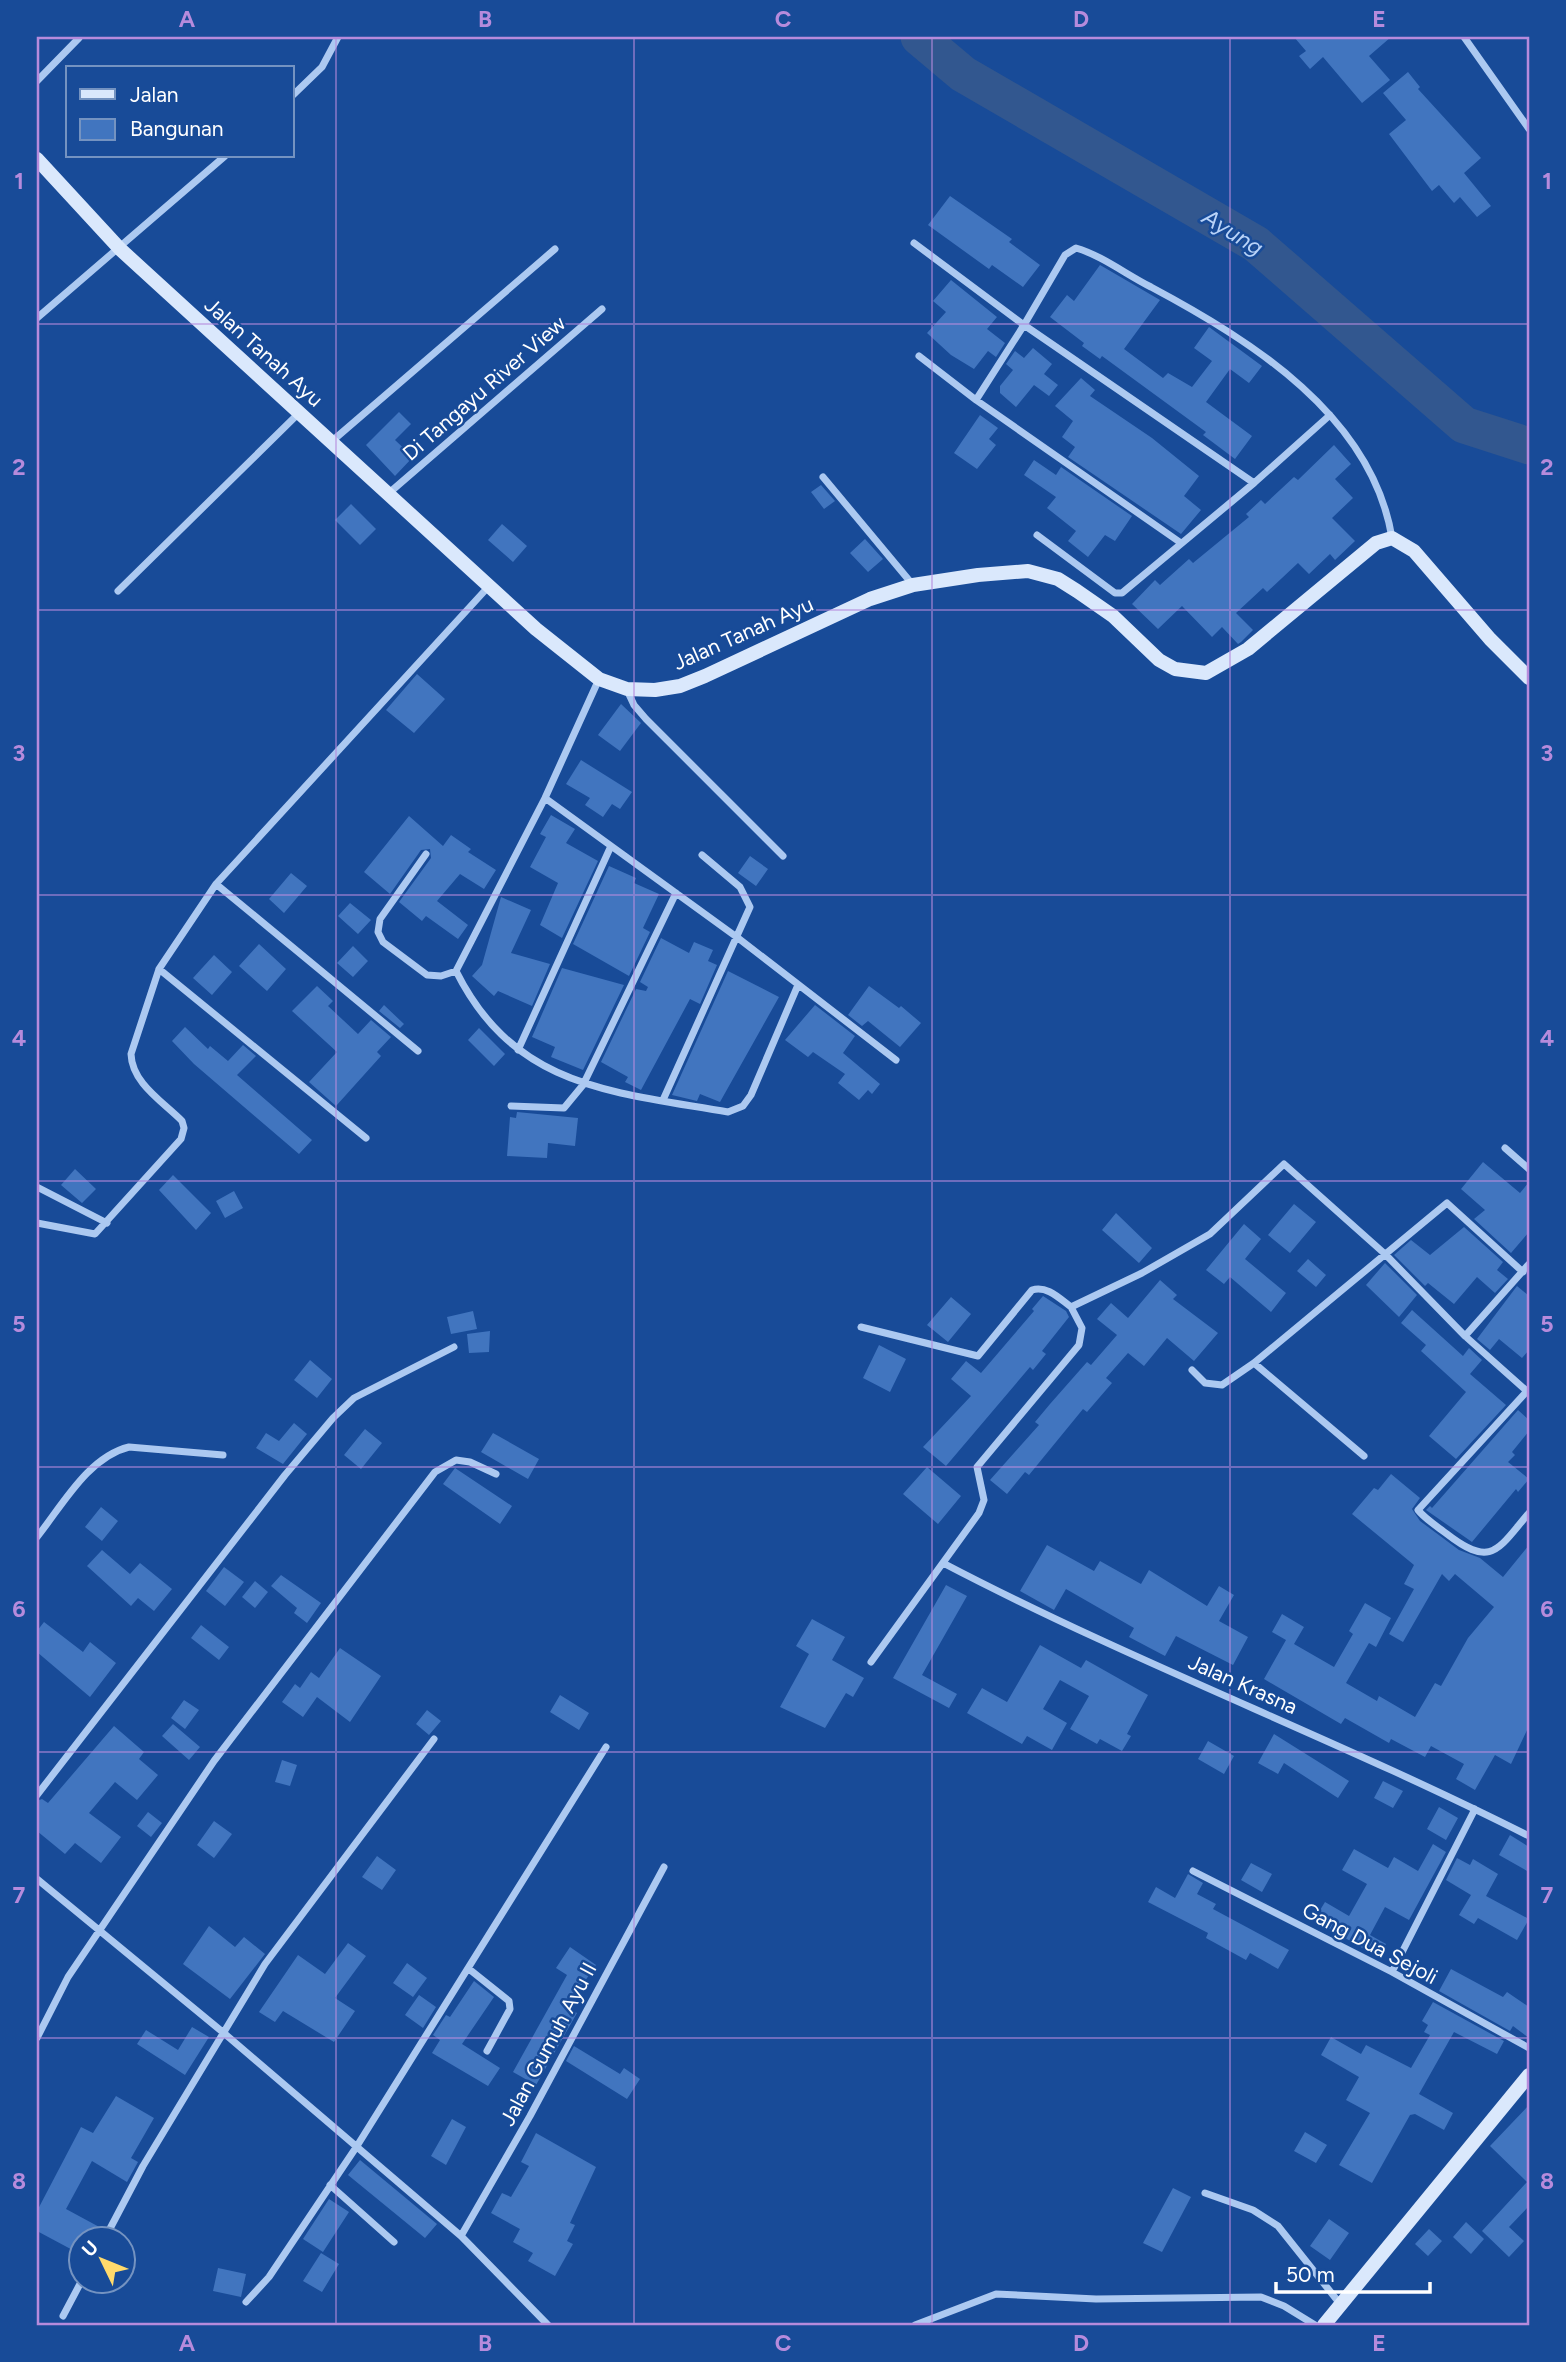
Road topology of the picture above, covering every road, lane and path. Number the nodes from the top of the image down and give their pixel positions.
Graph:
1 (338, 37) edge
2 (1464, 37) edge
3 (79, 38) edge
4 (37, 81) edge
5 (294, 94) edge
6 (1529, 129) edge
7 (223, 158) edge
8 (38, 163) edge
9 (914, 243) dead end
10 (120, 249) junction
11 (555, 249) dead end
12 (602, 309) dead end
13 (37, 318) edge
14 (1024, 325) junction
15 (919, 356) dead end
16 (976, 400) junction
17 (299, 413) junction
18 (1330, 415) junction
19 (331, 442) junction
20 (823, 477) dead end
21 (1254, 483) junction
22 (389, 494) junction
23 (1037, 535) dead end
24 (1392, 538) junction
25 (1181, 543) junction
26 (491, 584) junction
27 (913, 585) junction
28 (118, 591) dead end
29 (1529, 678) edge
30 (599, 680) junction
31 (627, 689) junction
32 (545, 797) junction
33 (611, 846) junction
34 (426, 854) dead end
35 (702, 855) dead end
36 (783, 856) dead end
37 (216, 884) junction
38 (676, 893) junction
39 (738, 938) junction
40 (159, 969) junction
41 (456, 971) junction
42 (798, 985) junction
43 (518, 1050) junction
44 (418, 1051) dead end
45 (896, 1060) dead end
46 (583, 1084) junction
47 (663, 1100) junction
48 (511, 1106) dead end
49 (366, 1138) dead end
50 (1505, 1148) dead end
51 (1529, 1170) edge
52 (37, 1187) edge
53 (37, 1223) edge
54 (107, 1223) junction
55 (1385, 1254) junction
56 (1529, 1264) edge
57 (1523, 1272) junction
58 (1071, 1307) junction
59 (861, 1327) dead end
60 (1465, 1336) junction
61 (454, 1347) dead end
62 (1254, 1363) junction
63 (1192, 1370) dead end
64 (1528, 1391) edge
65 (223, 1455) dead end
66 (1364, 1456) dead end
67 (496, 1474) dead end
68 (1529, 1513) edge
69 (37, 1537) edge
70 (943, 1563) junction
71 (871, 1662) dead end
72 (434, 1739) dead end
73 (606, 1747) dead end
74 (37, 1795) edge
75 (1475, 1809) junction
76 (1529, 1836) edge
77 (664, 1867) dead end
78 (1193, 1871) dead end
79 (37, 1880) edge
80 (98, 1932) junction
81 (470, 1969) junction
82 (1392, 1972) junction
83 (225, 2034) junction
84 (37, 2038) edge
85 (1529, 2048) edge
86 (487, 2050) dead end
87 (1529, 2075) edge
88 (357, 2146) junction
89 (330, 2185) junction
90 (1205, 2193) dead end
91 (111, 2226) edge
92 (461, 2236) junction
93 (394, 2242) dead end
94 (73, 2296) edge
95 (246, 2302) dead end
96 (1342, 2305) junction
97 (63, 2316) dead end
98 (548, 2325) edge
99 (915, 2325) edge
100 (1315, 2325) edge
101 (1324, 2325) edge

1 - 5 street
2 - 6 street
3 - 4 street
7 - 10 street
8 - 10 street, Jalan Tanah Ayu
9 - 14 street
10 - 13 street
10 - 17 street, Jalan Tanah Ayu
11 - 19 street
12 - 22 street, Di Tangayu River View
14 - 16 street
14 - 18 street
14 - 21 street
15 - 16 street
16 - 25 street
17 - 19 street, Jalan Tanah Ayu
17 - 28 street
18 - 21 street
18 - 24 street
19 - 22 street, Jalan Tanah Ayu
20 - 27 street
21 - 25 street
22 - 26 street, Jalan Tanah Ayu
23 - 25 street
24 - 27 street, Jalan Tanah Ayu
24 - 29 street
26 - 30 street, Jalan Tanah Ayu
26 - 37 street
27 - 31 street, Jalan Tanah Ayu
30 - 31 street, Jalan Tanah Ayu
30 - 32 street
31 - 36 street
32 - 33 street
32 - 41 street
33 - 38 street
33 - 43 street
34 - 41 street
35 - 39 street
37 - 40 street
37 - 44 street
38 - 39 street
38 - 46 street
39 - 42 street
39 - 47 street
40 - 49 street
40 - 54 street
41 - 43 street
42 - 45 street
42 - 47 street
43 - 46 street
46 - 47 street
46 - 48 street
50 - 51 street
52 - 54 street
53 - 54 street
55 - 57 street
55 - 58 street
55 - 60 street
55 - 62 street
56 - 57 street
57 - 60 street
58 - 59 street
58 - 70 street
60 - 64 street
61 - 74 street
62 - 63 street
62 - 66 street
64 - 68 street
65 - 69 street
67 - 80 street
70 - 71 street
70 - 75 street, Jalan Krasna
72 - 83 street
73 - 81 street
75 - 76 street, Jalan Krasna
75 - 82 street
77 - 92 street, Jalan Gumuh Ayu II
78 - 82 street, Gang Dua Sejoli
79 - 80 street
80 - 83 street
80 - 84 street
81 - 86 street
81 - 88 street
82 - 85 street, Gang Dua Sejoli
83 - 88 street
83 - 91 street
87 - 96 street
88 - 89 street
88 - 92 street
89 - 93 street
89 - 95 street
90 - 96 street
92 - 98 street
94 - 97 street
96 - 101 street
99 - 100 street

